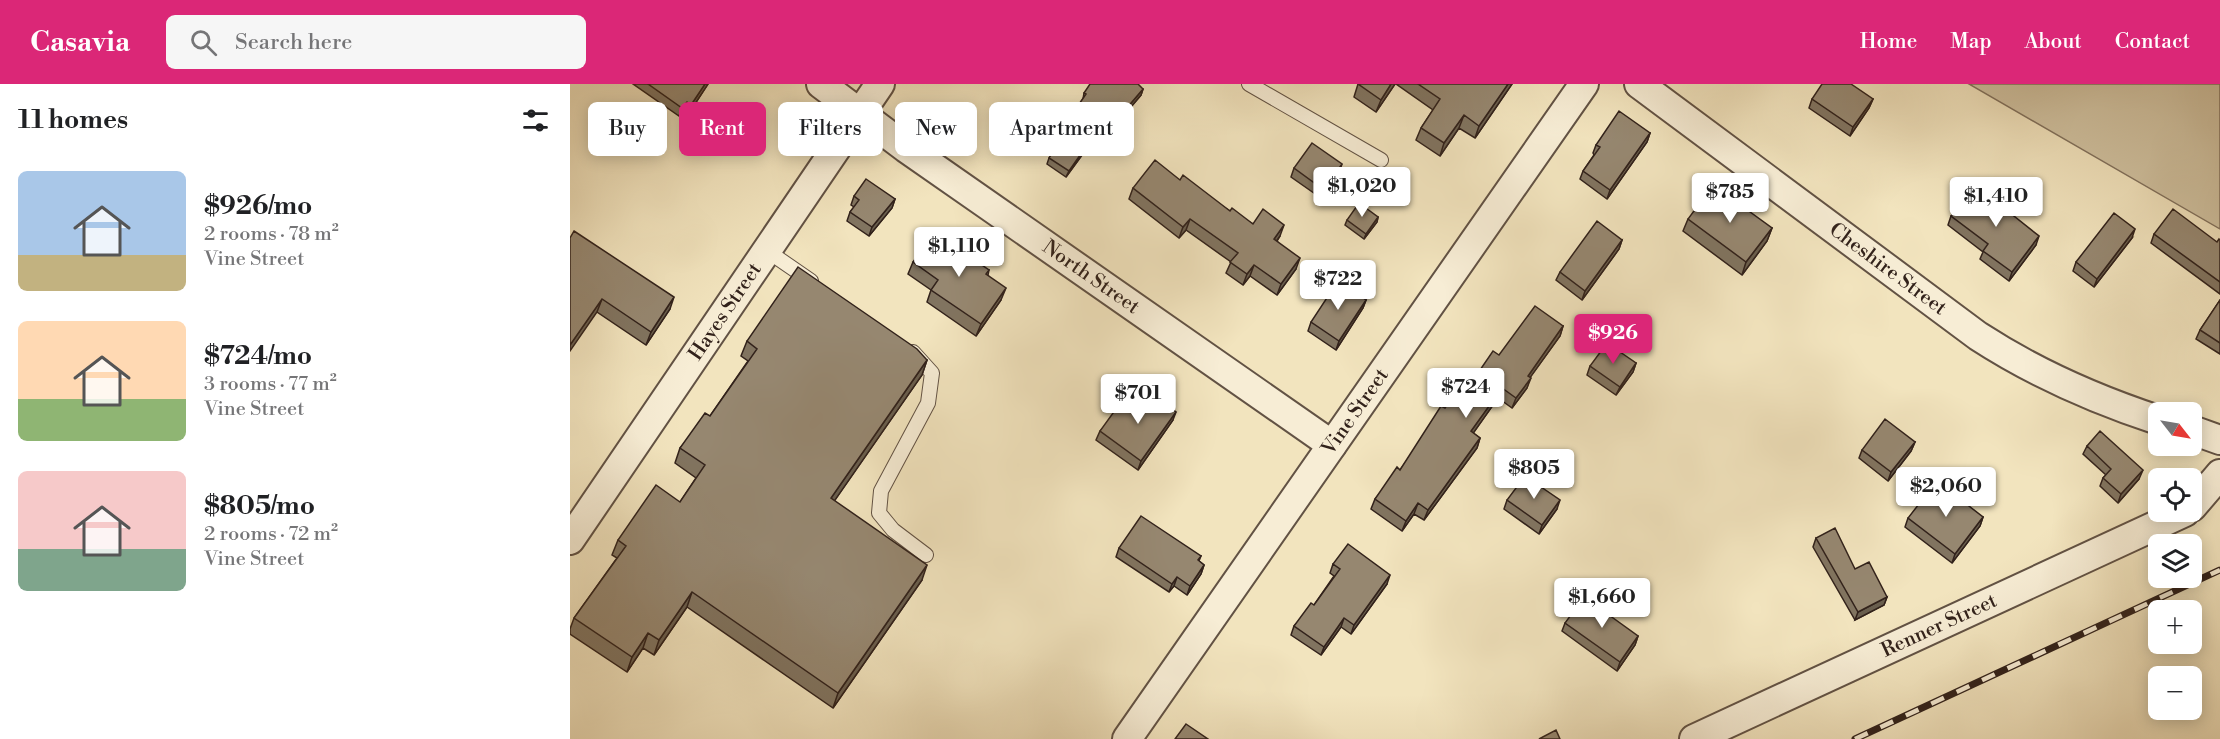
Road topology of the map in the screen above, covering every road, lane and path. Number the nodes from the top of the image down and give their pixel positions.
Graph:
1 (821, 84) edge
2 (880, 84) edge
3 (1249, 84) edge
4 (1584, 84) edge
5 (1639, 84) edge
6 (845, 102) edge
7 (868, 102) edge
8 (883, 129) edge
9 (830, 156) edge
10 (1382, 160) dead end
11 (766, 250) junction
12 (825, 290) edge
13 (903, 344) edge
14 (2148, 416) edge
15 (2202, 434) edge
16 (2220, 440) edge
17 (1332, 445) junction
18 (2220, 474) edge
19 (2202, 495) edge
20 (2162, 522) edge
21 (570, 540) edge
22 (926, 555) dead end
23 (1127, 739) edge
24 (1694, 739) edge

1 - 6 street, North Street
2 - 7 street, Hayes Street
3 - 10 lane
4 - 17 street, Vine Street
5 - 14 street, Cheshire Street
8 - 17 street, North Street
9 - 11 street, Hayes Street
11 - 12 lane
11 - 21 street, Hayes Street
13 - 22 lane
15 - 16 street
17 - 23 street, Vine Street
18 - 19 street
20 - 24 street, Renner Street

